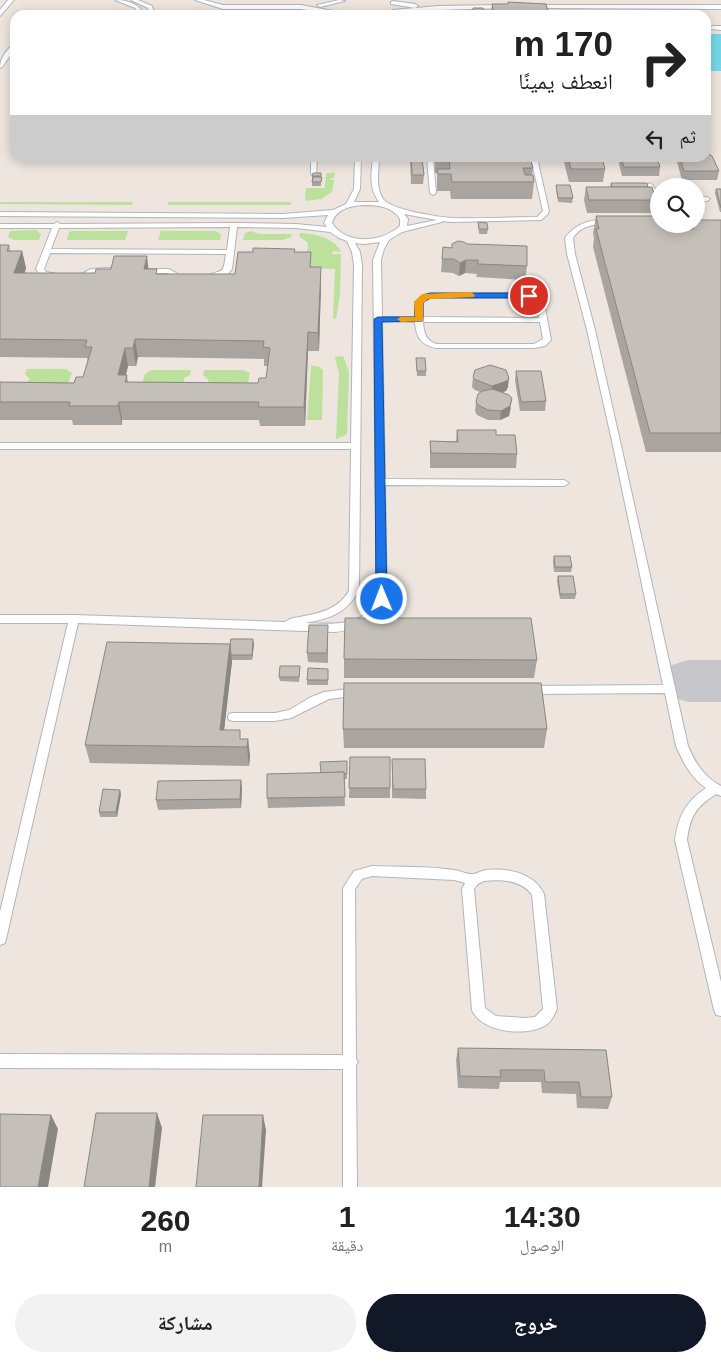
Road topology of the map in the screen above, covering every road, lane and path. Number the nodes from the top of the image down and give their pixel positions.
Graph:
1 (11, 0) edge
2 (118, 0) edge
3 (134, 0) edge
4 (198, 0) edge
5 (262, 0) edge
6 (480, 0) edge
7 (343, 1) edge
8 (390, 1) edge
9 (148, 2) edge
10 (293, 6) junction
11 (261, 7) junction
12 (301, 7) junction
13 (510, 7) edge
14 (530, 7) edge
15 (559, 7) junction
16 (721, 7) edge
17 (438, 8) junction
18 (465, 8) joint
19 (481, 8) junction
20 (139, 10) edge
21 (293, 10) edge
22 (319, 10) edge
23 (422, 10) edge
24 (560, 10) edge
25 (0, 14) edge
26 (713, 28) dead end
27 (721, 28) edge
28 (10, 50) edge
29 (0, 66) edge
30 (314, 162) edge
31 (358, 162) edge
32 (376, 162) edge
33 (430, 162) edge
34 (535, 162) edge
35 (314, 174) edge
36 (433, 194) dead end
37 (349, 205) junction
38 (385, 205) junction
39 (396, 210) junction
40 (334, 212) junction
41 (0, 214) edge
42 (148, 214) junction
43 (451, 220) junction
44 (617, 221) edge
45 (57, 224) junction
46 (144, 225) junction
47 (234, 225) junction
48 (0, 226) edge
49 (332, 230) junction
50 (400, 230) junction
51 (386, 238) junction
52 (350, 239) junction
53 (47, 251) junction
54 (229, 252) junction
55 (136, 271) edge
56 (116, 273) edge
57 (149, 276) edge
58 (202, 277) edge
59 (378, 319) junction
60 (420, 320) junction
61 (544, 320) junction
62 (0, 446) edge
63 (356, 446) junction
64 (380, 482) junction
65 (564, 483) dead end
66 (0, 619) edge
67 (74, 619) junction
68 (282, 626) junction
69 (669, 689) junction
70 (512, 690) edge
71 (365, 692) edge
72 (233, 717) dead end
73 (718, 789) edge
74 (473, 880) junction
75 (0, 939) edge
76 (721, 1010) edge
77 (0, 1061) edge
78 (351, 1062) junction
79 (350, 1187) edge

1 - 25 lane
2 - 20 lane
3 - 9 lane
4 - 11 lane
5 - 11 lane
6 - 19 lane
7 - 12 lane
8 - 17 lane
10 - 11 lane
10 - 12 lane
10 - 21 lane
12 - 22 lane
13 - 19 lane
14 - 15 lane
15 - 16 lane
15 - 24 lane
17 - 18 lane
17 - 23 lane
18 - 19 lane
26 - 27 lane
28 - 29 lane
30 - 35 lane
31 - 37 lane
32 - 38 lane
33 - 36 lane
34 - 43 lane
37 - 38 lane
37 - 40 lane
38 - 39 lane
39 - 43 lane
39 - 50 lane
40 - 42 lane
40 - 49 lane
41 - 42 lane
42 - 46 lane
43 - 50 lane
44 - 69 lane
45 - 46 lane
45 - 48 lane
45 - 53 lane
46 - 47 lane
47 - 49 lane
47 - 54 lane
49 - 52 lane
50 - 51 lane
51 - 52 lane
51 - 59 lane
52 - 63 lane
53 - 54 lane
53 - 56 lane
54 - 58 lane
55 - 57 lane
59 - 60 lane
59 - 64 lane
60 - 61 lane
60 - 61 lane
60 - 61 lane
62 - 63 lane
63 - 68 lane
64 - 65 lane
64 - 68 lane
66 - 67 lane
67 - 68 lane
67 - 75 lane
69 - 70 lane
69 - 73 lane
71 - 72 lane
73 - 76 lane
74 - 74 lane
74 - 78 lane
77 - 78 lane
78 - 79 lane

